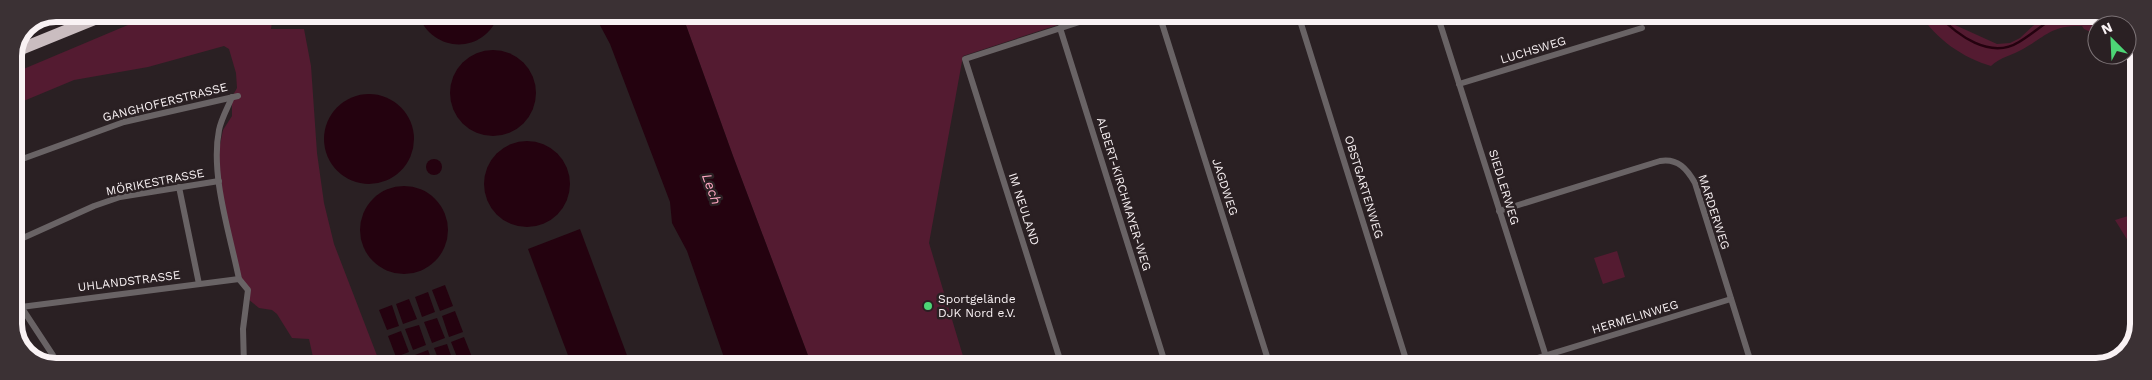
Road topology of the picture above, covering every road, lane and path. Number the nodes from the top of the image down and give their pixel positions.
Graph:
1 (87, 22) edge
2 (1077, 22) edge
3 (1162, 23) edge
4 (1301, 23) edge
5 (1440, 23) edge
6 (1060, 28) junction
7 (1642, 28) dead end
8 (23, 48) edge
9 (1459, 84) junction
10 (22, 159) edge
11 (219, 181) junction
12 (179, 187) junction
13 (1499, 210) junction
14 (23, 238) edge
15 (239, 279) junction
16 (199, 284) junction
17 (1731, 299) junction
18 (23, 307) edge
19 (23, 310) edge
20 (1545, 355) junction
21 (54, 357) edge
22 (244, 357) edge
23 (1059, 357) edge
24 (1163, 358) edge
25 (1267, 358) edge
26 (1405, 358) edge
27 (1537, 358) edge
28 (1749, 358) edge

1 - 8 highway
2 - 6 street
3 - 25 street, JAGDWEG
4 - 26 street, OBSTGARTENWEG
5 - 9 street, SIEDLERWEG
6 - 23 street, IM NEULAND
6 - 24 street, ALBERT-KIRCHMAYER-WEG
7 - 9 street, LUCHSWEG
9 - 13 street, SIEDLERWEG
10 - 11 street, GANGHOFERSTRASSE
11 - 12 street, MÖRIKESTRASSE
11 - 15 street
12 - 14 street, MÖRIKESTRASSE
12 - 16 street
13 - 17 street, MARDERWEG
13 - 20 street, SIEDLERWEG
15 - 16 street, UHLANDSTRASSE
15 - 22 street
16 - 18 street, UHLANDSTRASSE
17 - 20 street, HERMELINWEG
17 - 28 street, MARDERWEG
19 - 21 street
20 - 27 street, HERMELINWEG

